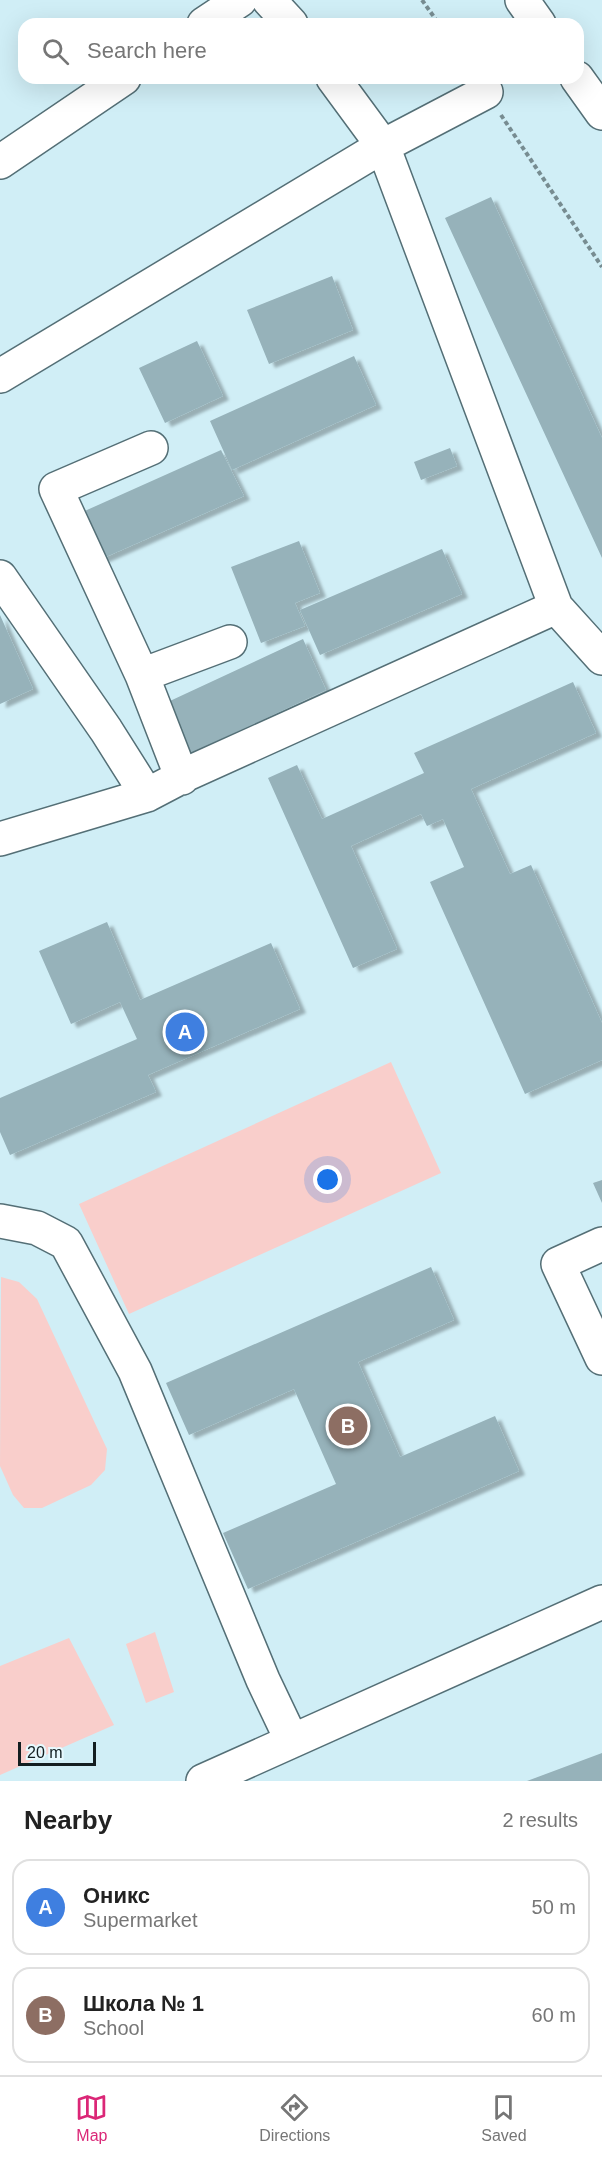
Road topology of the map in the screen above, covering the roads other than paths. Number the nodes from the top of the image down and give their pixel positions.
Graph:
1 (240, 0) edge
2 (269, 0) edge
3 (522, 0) edge
4 (213, 18) edge
5 (286, 18) edge
6 (535, 18) edge
7 (115, 84) edge
8 (337, 84) edge
9 (581, 84) edge
10 (486, 92) road end
11 (602, 113) edge
12 (383, 146) junction
13 (0, 162) edge
14 (0, 376) edge
15 (151, 448) dead end
16 (0, 577) edge
17 (556, 607) junction
18 (230, 642) dead end
19 (602, 658) edge
20 (142, 675) junction
21 (182, 778) junction
22 (147, 795) junction
23 (0, 839) edge
24 (0, 1221) edge
25 (602, 1244) edge
26 (591, 1302) edge
27 (602, 1358) edge
28 (602, 1602) edge
29 (292, 1742) junction
30 (203, 1781) edge

1 - 4 street
2 - 5 street
3 - 6 street
7 - 13 street
8 - 12 street
9 - 11 street
10 - 12 street
12 - 14 street
12 - 17 street
15 - 20 street
16 - 22 street
17 - 19 street
17 - 21 street
18 - 20 street
20 - 21 street
21 - 22 street
22 - 23 street
24 - 29 street
25 - 26 street
26 - 27 street
28 - 29 street
29 - 30 street

